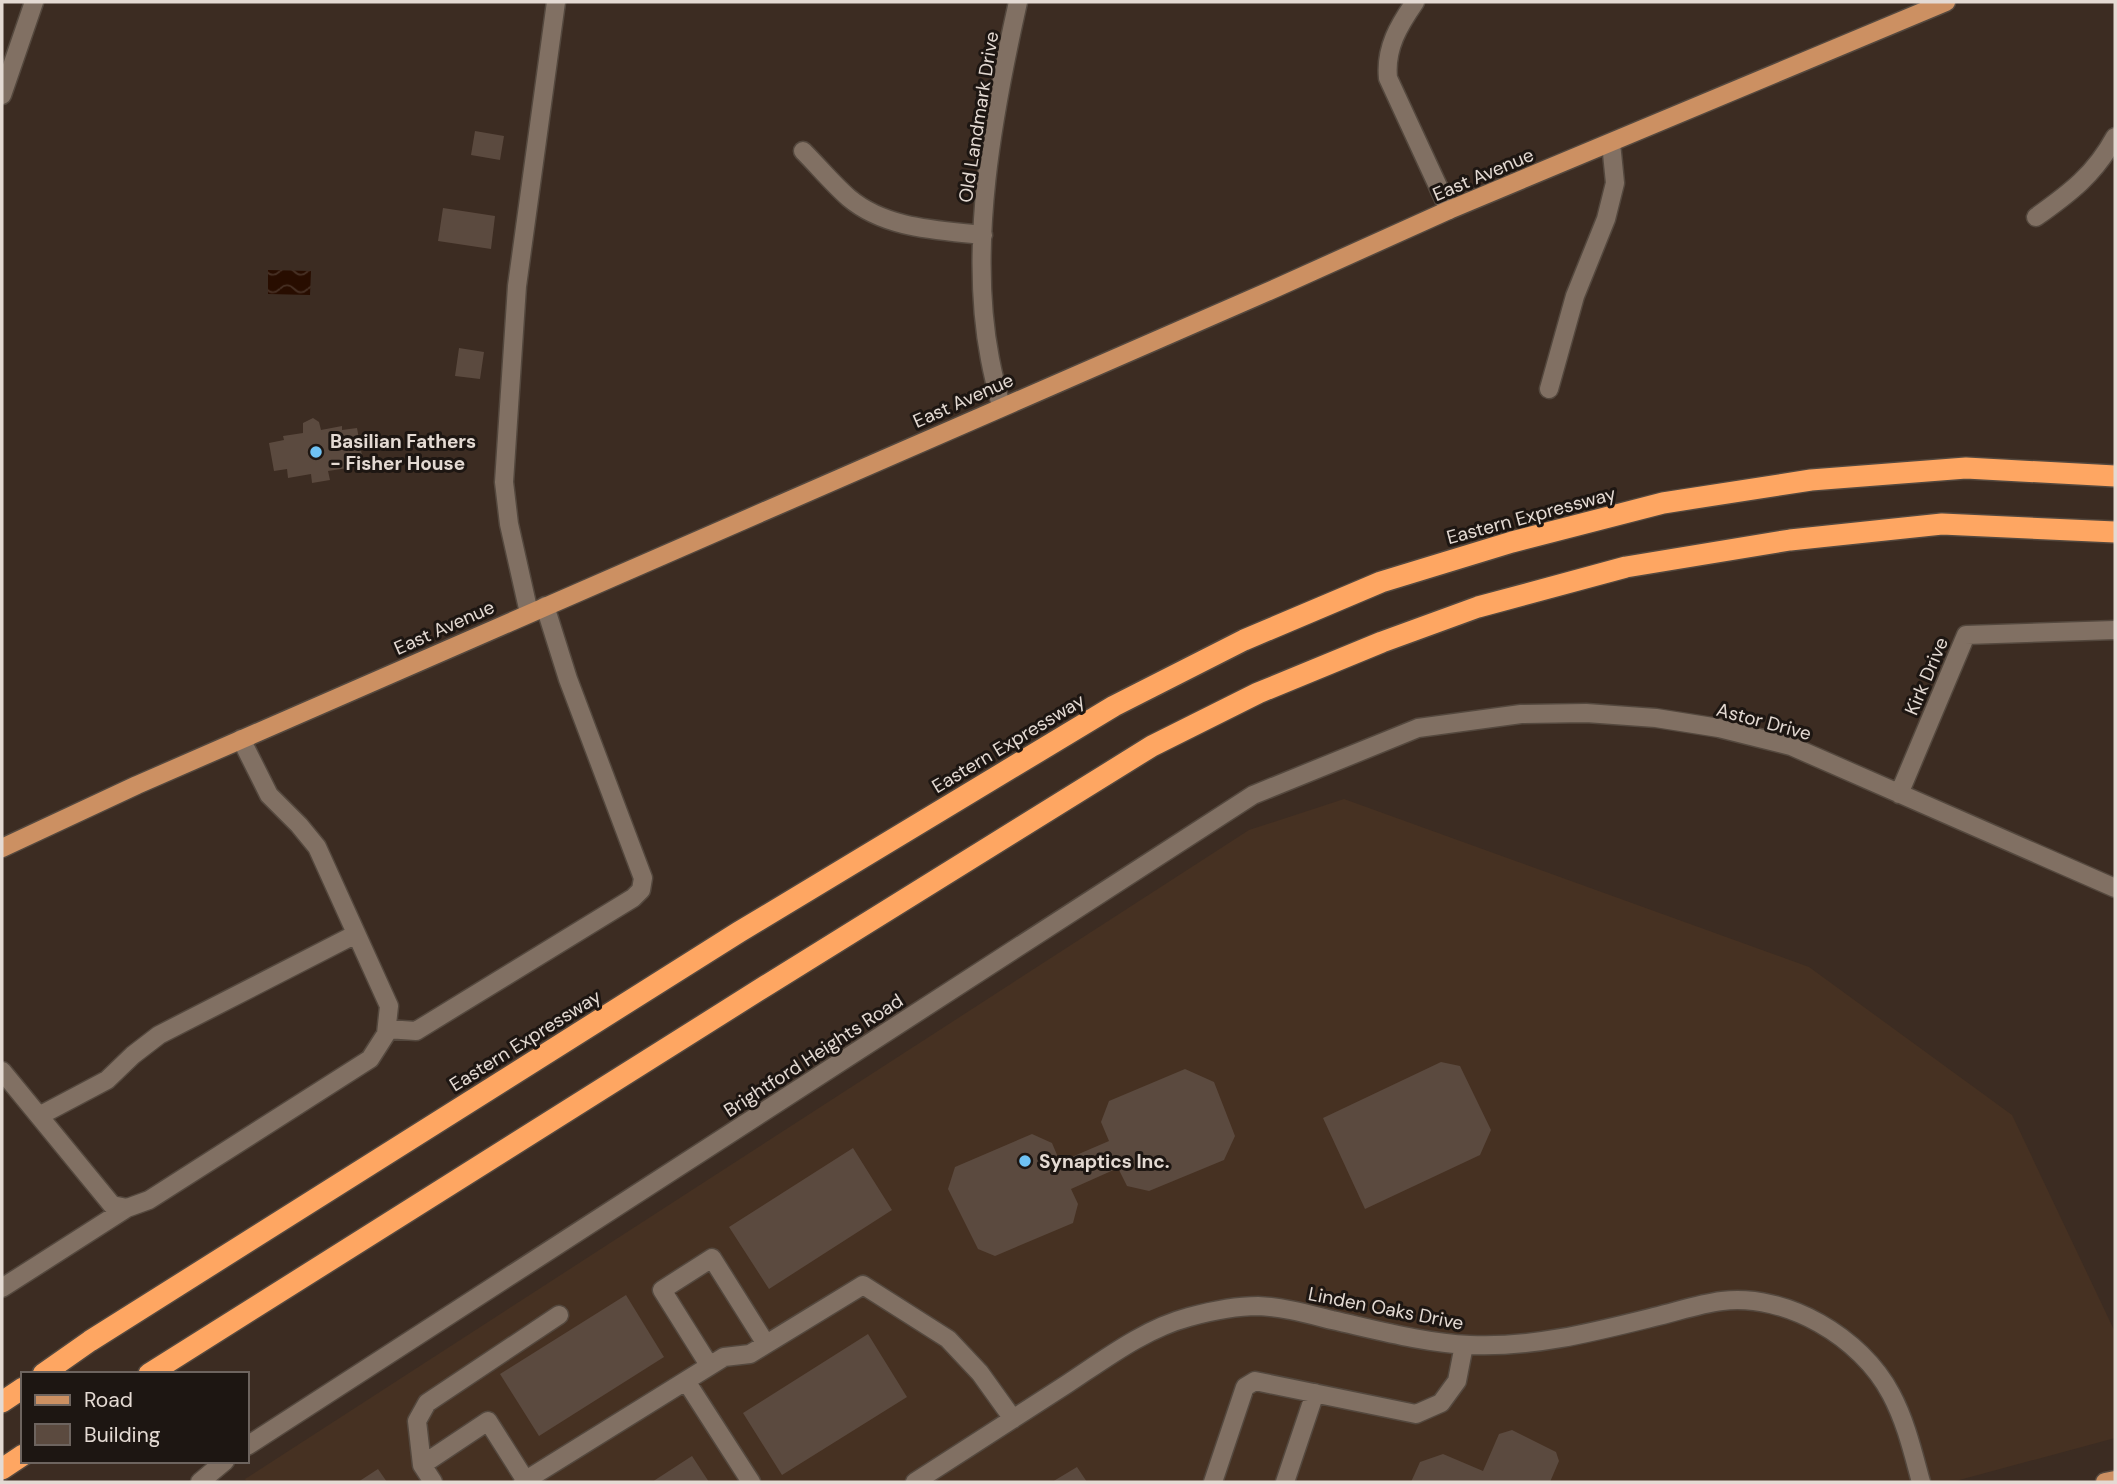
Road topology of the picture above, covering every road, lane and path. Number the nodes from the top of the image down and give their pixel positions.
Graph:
1 (34, 2) edge
2 (556, 2) edge
3 (1018, 2) edge
4 (1415, 2) edge
5 (1946, 2) edge
6 (2, 95) edge
7 (2115, 137) edge
8 (1611, 143) junction
9 (803, 151) dead end
10 (1449, 210) junction
11 (2036, 217) dead end
12 (983, 234) junction
13 (1549, 389) dead end
14 (1001, 406) junction
15 (2115, 476) edge
16 (2115, 532) edge
17 (537, 609) junction
18 (2115, 630) edge
19 (1418, 728) joint
20 (241, 739) junction
21 (1899, 794) junction
22 (2, 848) edge
23 (2115, 888) edge
24 (356, 934) junction
25 (387, 1029) junction
26 (2, 1071) edge
27 (39, 1116) junction
28 (127, 1208) junction
29 (2, 1288) edge
30 (559, 1315) dead end
31 (766, 1344) junction
32 (1464, 1345) junction
33 (709, 1365) junction
34 (46, 1372) edge
35 (152, 1372) edge
36 (686, 1381) junction
37 (21, 1389) edge
38 (1315, 1393) junction
39 (2, 1402) edge
40 (1013, 1419) junction
41 (248, 1446) edge
42 (21, 1456) edge
43 (223, 1463) edge
44 (422, 1465) junction
45 (2, 1469) edge
46 (2115, 1480) edge
47 (200, 1482) edge
48 (433, 1482) edge
49 (525, 1482) edge
50 (751, 1482) edge
51 (915, 1482) edge
52 (1213, 1482) edge
53 (1285, 1482) edge
54 (1922, 1482) edge
55 (2105, 1482) edge

1 - 6 street
2 - 17 street
3 - 12 street, Old Landmark Drive
4 - 10 street
5 - 8 main road, East Avenue
7 - 11 street
8 - 10 main road, East Avenue
8 - 13 street
9 - 12 street
10 - 14 main road, East Avenue
12 - 14 street, Old Landmark Drive
14 - 17 main road, East Avenue
15 - 34 highway, Eastern Expressway
16 - 35 highway
17 - 20 main road, East Avenue
17 - 25 street
18 - 21 street, Kirk Drive
19 - 21 street, Astor Drive
19 - 41 street, Brightford Heights Road
20 - 22 main road, East Avenue
20 - 24 street
21 - 23 street, Astor Drive
24 - 25 street
24 - 27 street
25 - 28 street
26 - 27 street
27 - 28 street
28 - 29 street
30 - 44 street
31 - 33 street
31 - 33 street
31 - 40 street
32 - 38 street
32 - 40 street, Linden Oaks Drive
32 - 54 street, Linden Oaks Drive
33 - 36 street
36 - 49 street
36 - 50 street
37 - 39 highway
38 - 52 street
38 - 53 street
40 - 51 street, Linden Oaks Drive
42 - 45 highway
43 - 47 street
44 - 48 street
44 - 49 street
46 - 55 main road

